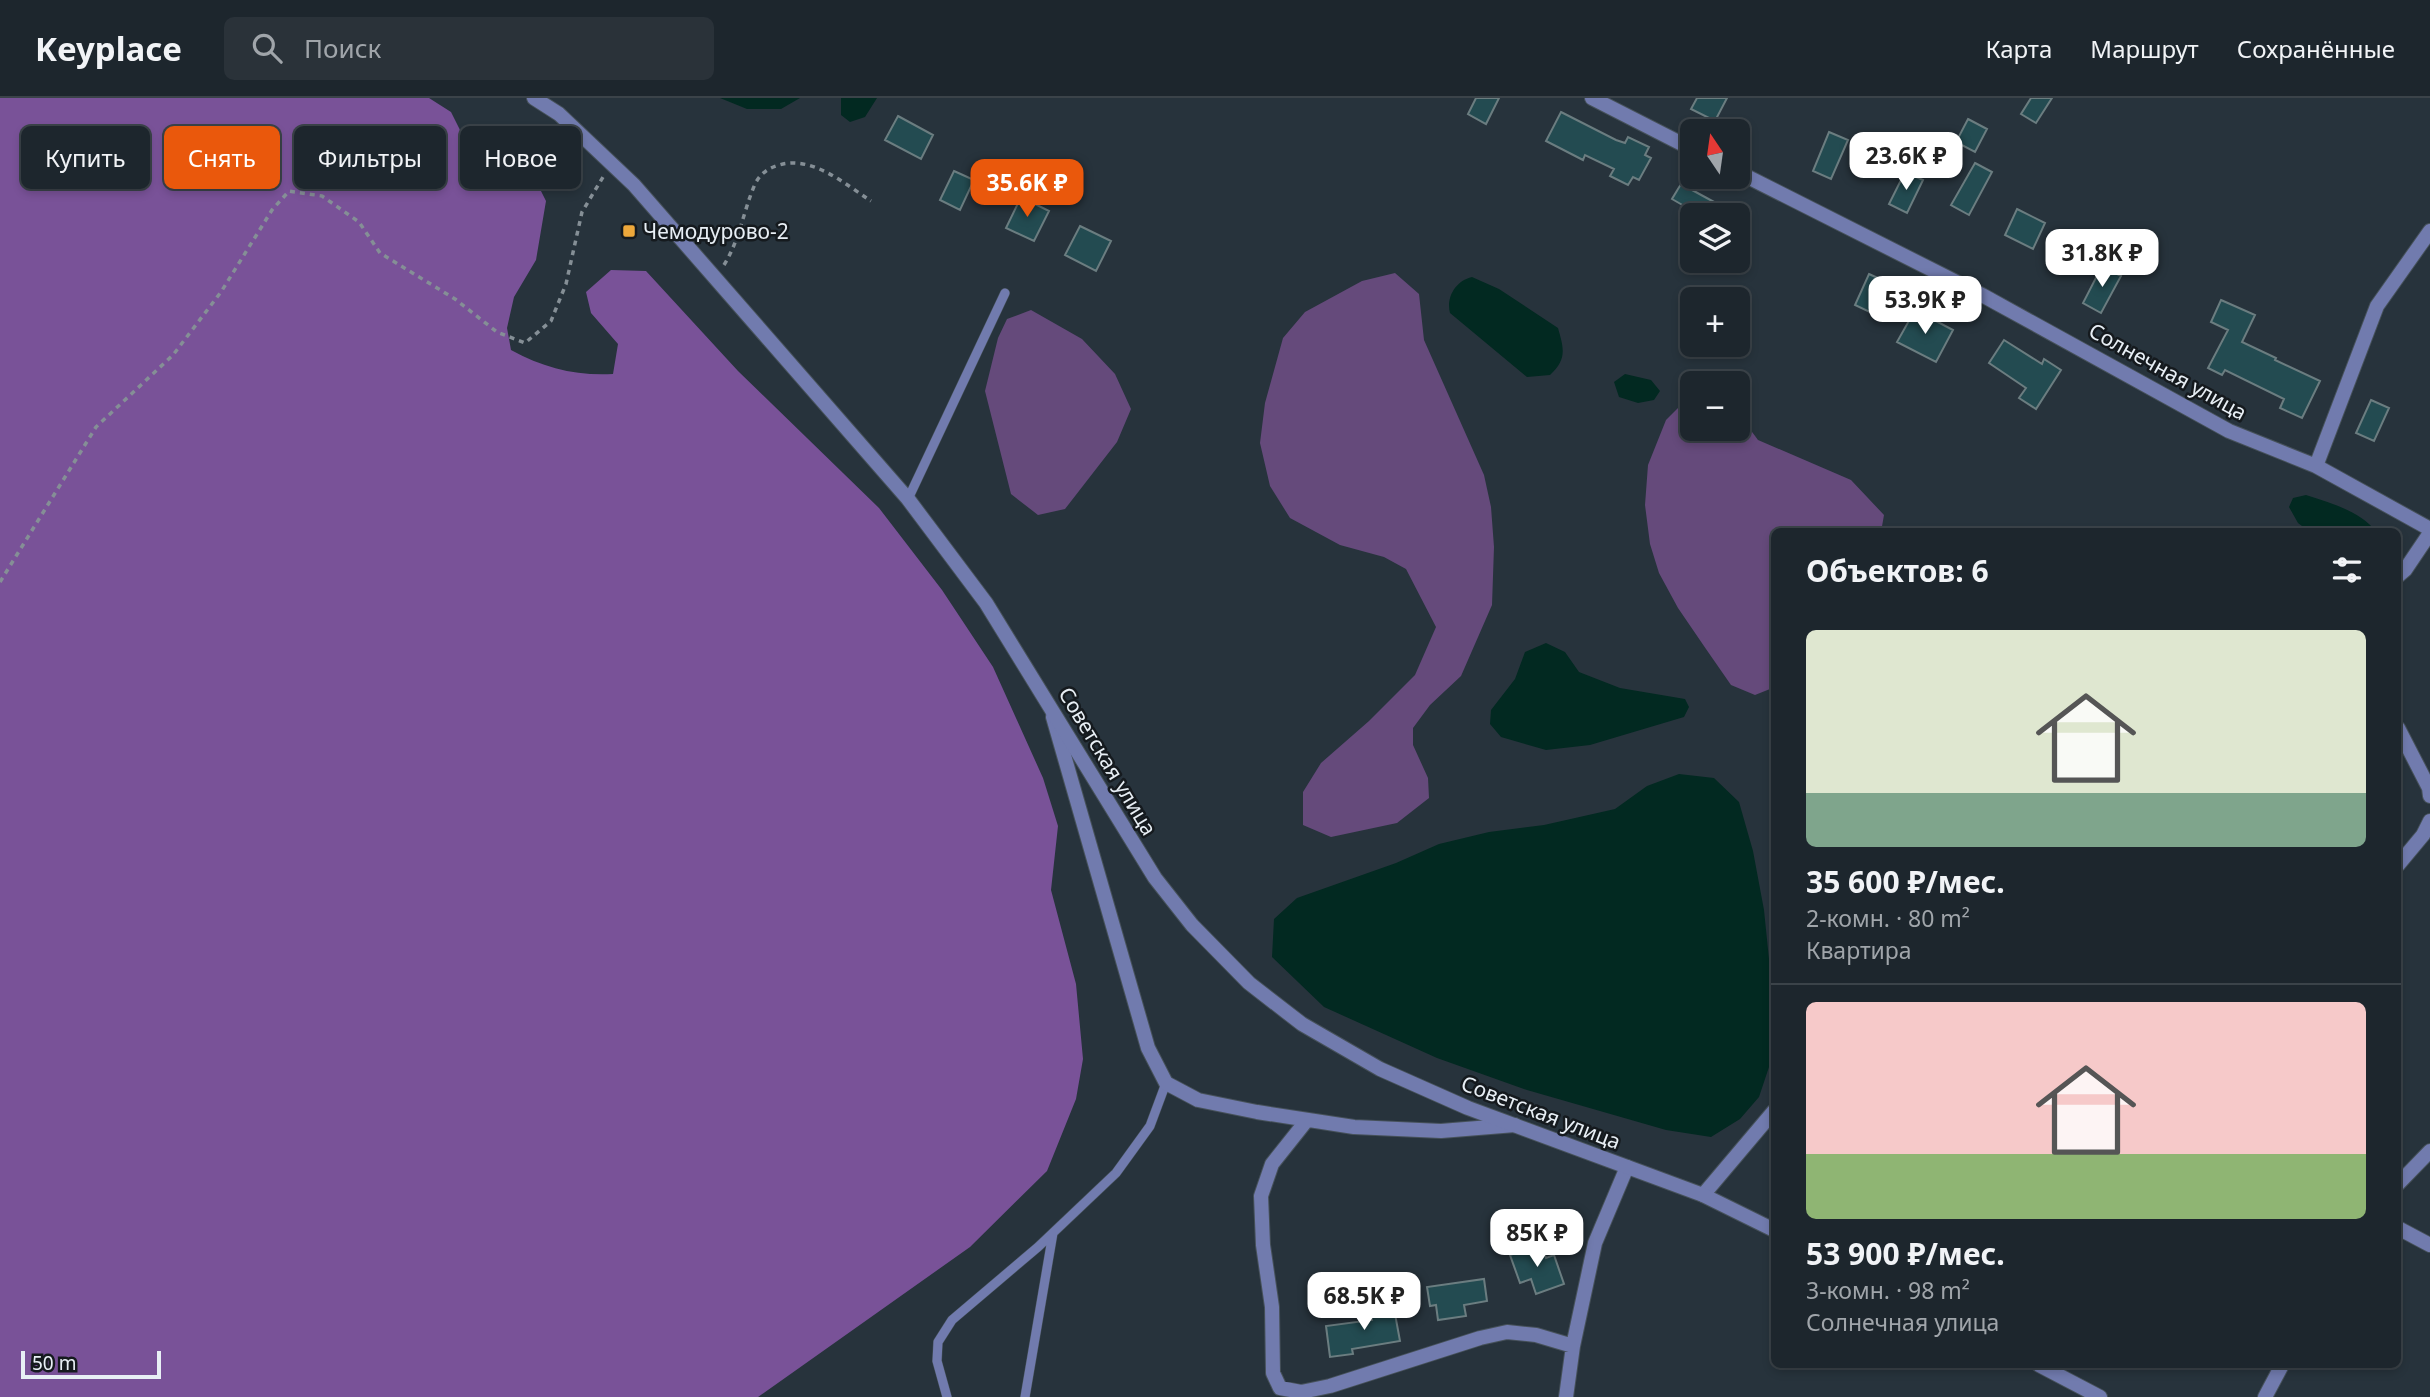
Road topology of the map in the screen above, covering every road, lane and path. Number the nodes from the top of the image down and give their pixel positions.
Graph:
1 (534, 98) edge
2 (1592, 98) edge
3 (1680, 143) edge
4 (611, 164) junction
5 (1750, 178) edge
6 (871, 201) dead end
7 (2430, 231) edge
8 (715, 279) junction
9 (1005, 293) dead end
10 (2316, 466) junction
11 (908, 499) junction
12 (2430, 531) edge
13 (2401, 573) edge
14 (0, 582) edge
15 (1050, 706) junction
16 (2401, 734) edge
17 (2430, 796) edge
18 (2430, 821) edge
19 (2401, 861) edge
20 (1166, 1083) junction
21 (1771, 1115) edge
22 (1307, 1120) junction
23 (1516, 1125) junction
24 (2430, 1151) edge
25 (1627, 1167) junction
26 (2401, 1181) edge
27 (1703, 1195) junction
28 (1771, 1229) edge
29 (2401, 1230) edge
30 (1054, 1232) junction
31 (2430, 1245) edge
32 (1573, 1346) junction
33 (2045, 1368) edge
34 (2280, 1368) edge
35 (1277, 1393) edge
36 (947, 1397) edge
37 (1025, 1397) edge
38 (1566, 1397) edge
39 (2100, 1397) edge
40 (2265, 1397) edge

1 - 4 street, Советская улица
2 - 3 street
4 - 8 street, Советская улица
4 - 14 path
5 - 10 street, Солнечная улица
6 - 8 path
7 - 10 street
8 - 11 street, Советская улица
9 - 11 lane
10 - 12 street, Солнечная улица
11 - 15 street, Советская улица
12 - 13 street
15 - 20 street
15 - 23 street, Советская улица
16 - 17 street
18 - 19 street
20 - 22 street
20 - 30 lane
21 - 27 street
22 - 23 street
22 - 35 street
23 - 25 street, Советская улица
24 - 26 street
25 - 27 street, Советская улица
25 - 32 street
27 - 28 street, Советская улица
29 - 31 street
30 - 36 lane
30 - 37 lane
32 - 35 street
32 - 38 street
33 - 39 street
34 - 40 street

